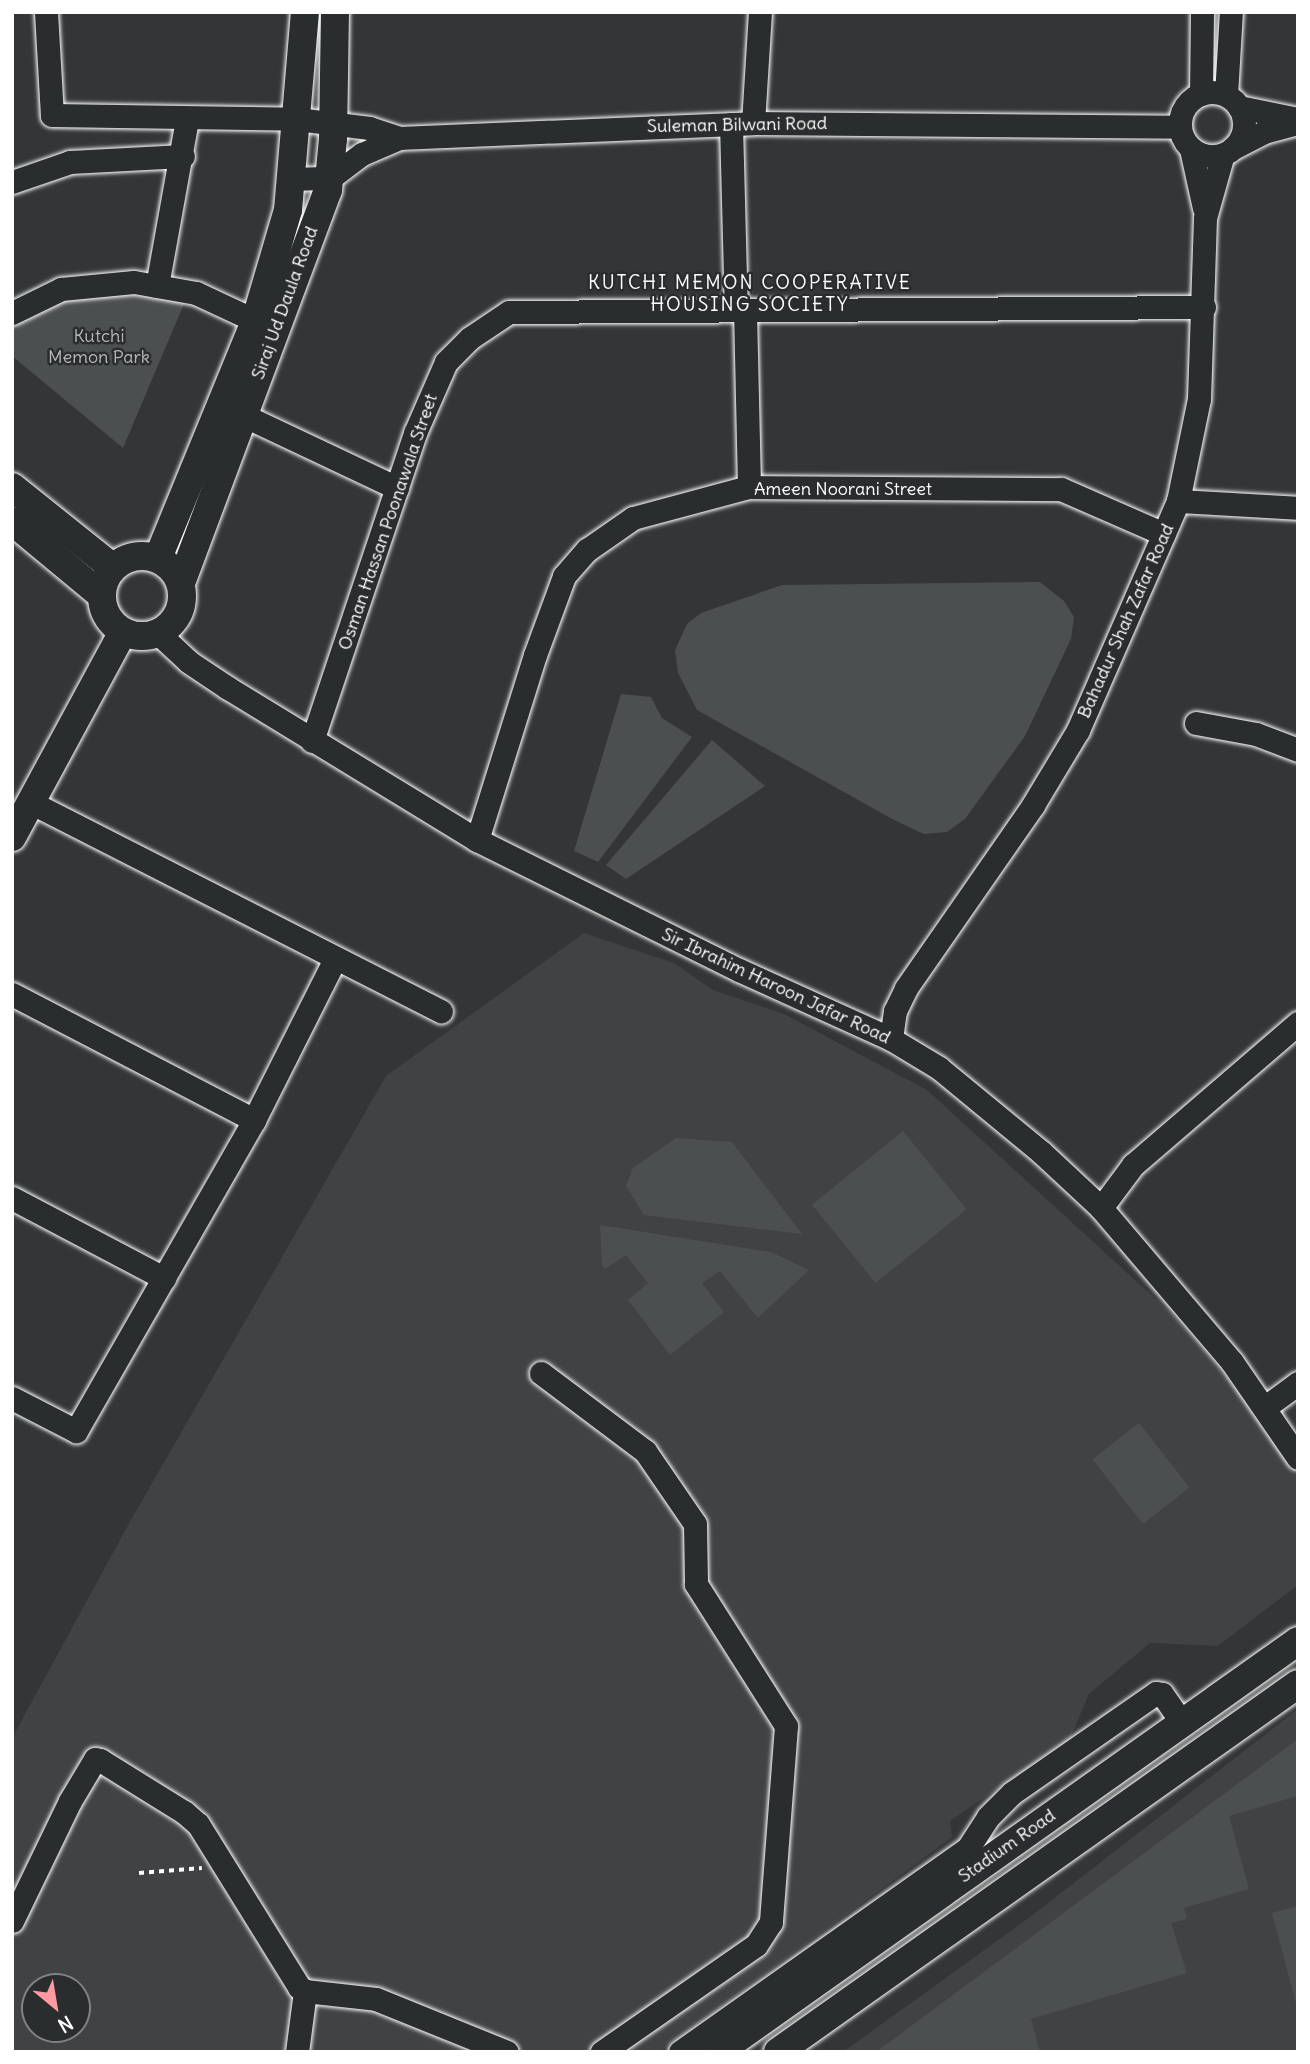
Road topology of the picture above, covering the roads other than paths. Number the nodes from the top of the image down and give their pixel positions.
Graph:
1 (46, 12) edge
2 (305, 12) edge
3 (335, 12) edge
4 (760, 12) edge
5 (1202, 12) edge
6 (1231, 12) edge
7 (1201, 94) junction
8 (1232, 101) junction
9 (187, 119) junction
10 (297, 119) junction
11 (332, 121) junction
12 (1298, 121) edge
13 (742, 123) junction
14 (1180, 127) junction
15 (398, 138) junction
16 (1191, 149) junction
17 (1228, 151) junction
18 (183, 156) junction
19 (330, 178) junction
20 (292, 179) junction
21 (12, 182) edge
22 (1205, 218) junction
23 (157, 286) junction
24 (1204, 307) junction
25 (740, 310) junction
26 (12, 313) edge
27 (264, 326) junction
28 (233, 410) junction
29 (12, 486) edge
30 (749, 487) junction
31 (397, 488) junction
32 (1178, 501) junction
33 (1298, 508) edge
34 (12, 522) edge
35 (1164, 534) junction
36 (158, 558) junction
37 (112, 567) junction
38 (181, 583) junction
39 (100, 594) junction
40 (123, 632) junction
41 (158, 633) junction
42 (1196, 723) dead end
43 (312, 741) junction
44 (1298, 750) edge
45 (32, 803) junction
46 (12, 837) edge
47 (477, 840) junction
48 (335, 959) junction
49 (12, 994) edge
50 (441, 1011) dead end
51 (1298, 1023) edge
52 (891, 1040) junction
53 (254, 1120) junction
54 (12, 1198) edge
55 (1101, 1208) junction
56 (164, 1278) junction
57 (541, 1373) dead end
58 (1298, 1383) edge
59 (12, 1398) edge
60 (1264, 1408) junction
61 (1298, 1458) edge
62 (1298, 1627) edge
63 (1298, 1641) edge
64 (1274, 1658) junction
65 (1298, 1684) edge
66 (1182, 1723) junction
67 (983, 1828) junction
68 (1007, 1847) junction
69 (1025, 1874) junction
70 (12, 1921) edge
71 (305, 1991) junction
72 (297, 2052) edge
73 (507, 2052) edge
74 (602, 2052) edge
75 (680, 2052) edge
76 (718, 2052) edge
77 (778, 2052) edge

1 - 9 street, Suleman Bilwani Road
2 - 10 main road, Siraj Ud Daula Road
3 - 11 main road, Siraj Ud Daula Road
4 - 13 street
5 - 7 street
6 - 8 street
7 - 8 street
7 - 14 street
8 - 12 street
8 - 17 street
9 - 10 street, Suleman Bilwani Road
9 - 18 street
10 - 11 street, Suleman Bilwani Road
10 - 20 main road, Siraj Ud Daula Road
11 - 15 street, Suleman Bilwani Road
11 - 19 main road, Siraj Ud Daula Road
12 - 17 street
13 - 14 street, Suleman Bilwani Road
13 - 15 street, Suleman Bilwani Road
13 - 25 street
14 - 16 street
15 - 19 street
16 - 17 street
16 - 22 street
17 - 22 street, Bahadur Shah Zafar Road
18 - 21 street
18 - 23 street
19 - 20 street
19 - 27 main road, Siraj Ud Daula Road
20 - 27 main road, Siraj Ud Daula Road
22 - 24 street, Bahadur Shah Zafar Road
23 - 26 street
23 - 27 street
24 - 25 street, Osman Hassan Poonawala Street
24 - 32 street, Bahadur Shah Zafar Road
25 - 30 street
25 - 31 street, Osman Hassan Poonawala Street
27 - 28 main road, Siraj Ud Daula Road
28 - 31 street
28 - 36 main road, Siraj Ud Daula Road
28 - 38 main road, Siraj Ud Daula Road
29 - 37 main road
30 - 35 street, Ameen Noorani Street
30 - 47 street, Ameen Noorani Street
31 - 43 street, Osman Hassan Poonawala Street
32 - 33 street
32 - 35 street, Bahadur Shah Zafar Road
34 - 39 main road
35 - 52 street, Bahadur Shah Zafar Road
36 - 37 main road
36 - 38 main road
37 - 39 main road
38 - 41 main road
39 - 40 main road
40 - 41 main road
40 - 45 main road
41 - 43 street, Sir Ibrahim Haroon Jafar Road
42 - 44 street
43 - 47 street, Sir Ibrahim Haroon Jafar Road
45 - 46 main road
45 - 48 street
47 - 52 street, Sir Ibrahim Haroon Jafar Road
48 - 50 street
48 - 53 street
49 - 53 street
51 - 55 street
52 - 55 street, Sir Ibrahim Haroon Jafar Road
53 - 56 street
54 - 56 street
55 - 60 street, Sir Ibrahim Haroon Jafar Road
56 - 59 street
57 - 74 street
58 - 60 street
60 - 61 street, Sir Ibrahim Haroon Jafar Road
62 - 64 street
63 - 64 main road, Stadium Road
64 - 66 main road, Stadium Road
65 - 69 main road, Stadium Road
66 - 67 street
66 - 68 main road, Stadium Road
67 - 68 street
67 - 75 street
68 - 69 main road
68 - 76 main road, Stadium Road
69 - 77 main road, Stadium Road
70 - 71 street
71 - 72 street
71 - 73 street

